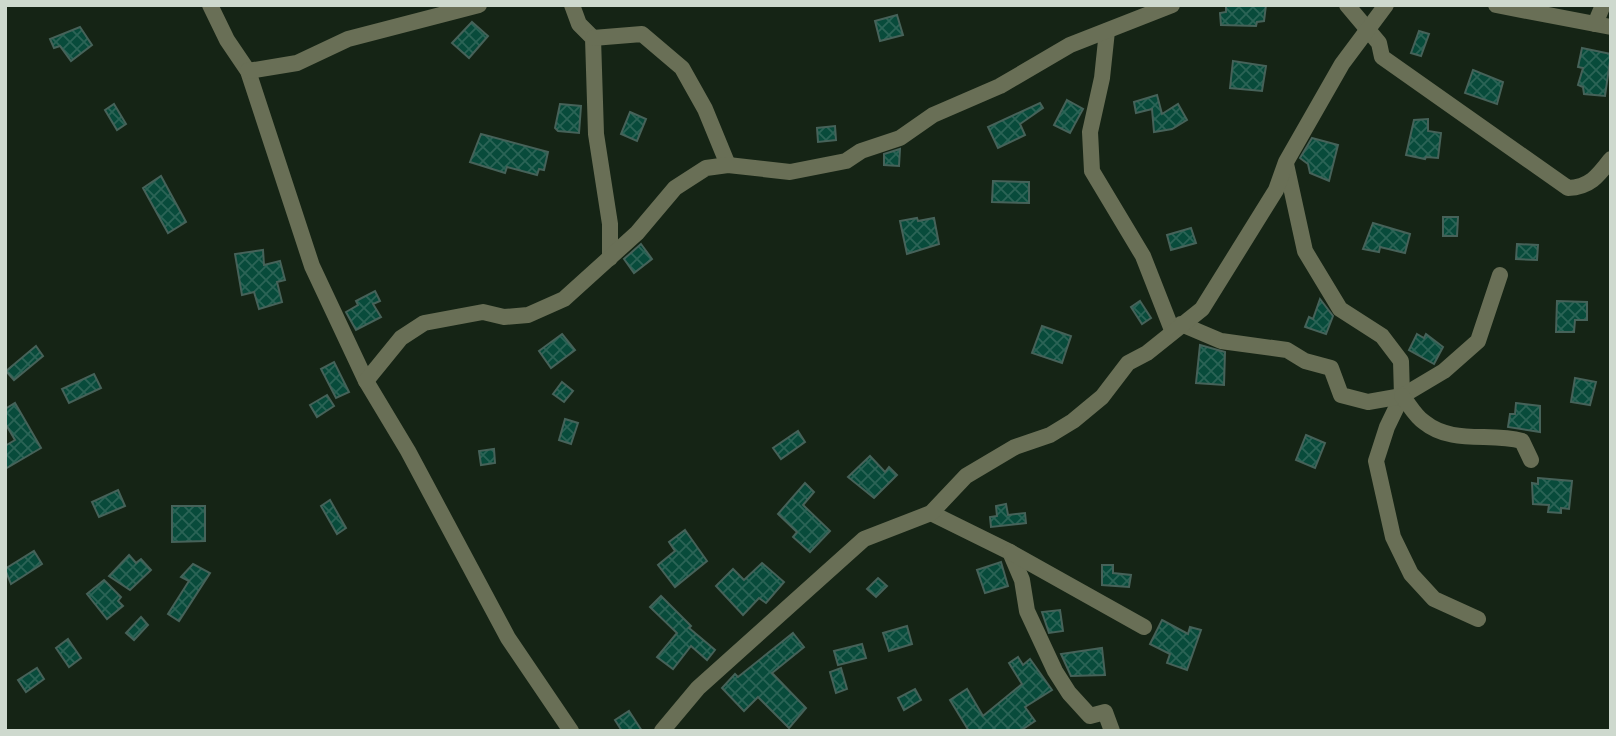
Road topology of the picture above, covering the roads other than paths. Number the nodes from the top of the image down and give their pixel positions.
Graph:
1 (210, 5) edge
2 (479, 5) edge
3 (572, 5) edge
4 (1172, 5) edge
5 (1347, 5) edge
6 (1386, 5) edge
7 (1496, 5) edge
8 (1603, 5) edge
9 (1603, 26) edge
10 (1368, 30) junction
11 (1107, 31) junction
12 (593, 38) junction
13 (248, 71) junction
14 (1611, 159) edge
15 (1286, 162) junction
16 (728, 165) junction
17 (610, 258) junction
18 (1500, 275) dead end
19 (1177, 327) junction
20 (366, 381) junction
21 (1402, 396) junction
22 (1531, 460) dead end
23 (931, 513) junction
24 (1010, 552) junction
25 (1478, 619) dead end
26 (1144, 627) dead end
27 (565, 729) edge
28 (662, 731) edge
29 (1112, 731) edge

1 - 13 street
2 - 13 street
3 - 12 street
4 - 11 street
5 - 10 street
6 - 10 street
7 - 9 street
8 - 9 street
10 - 14 street
10 - 15 street
11 - 16 street
11 - 19 street
12 - 16 street
12 - 17 street
13 - 20 street
15 - 19 street
15 - 21 street
16 - 17 street
17 - 20 street
18 - 21 street
19 - 21 street
19 - 23 street
20 - 27 street
21 - 22 street
21 - 25 street
23 - 24 street
23 - 28 street
24 - 26 street
24 - 29 street

